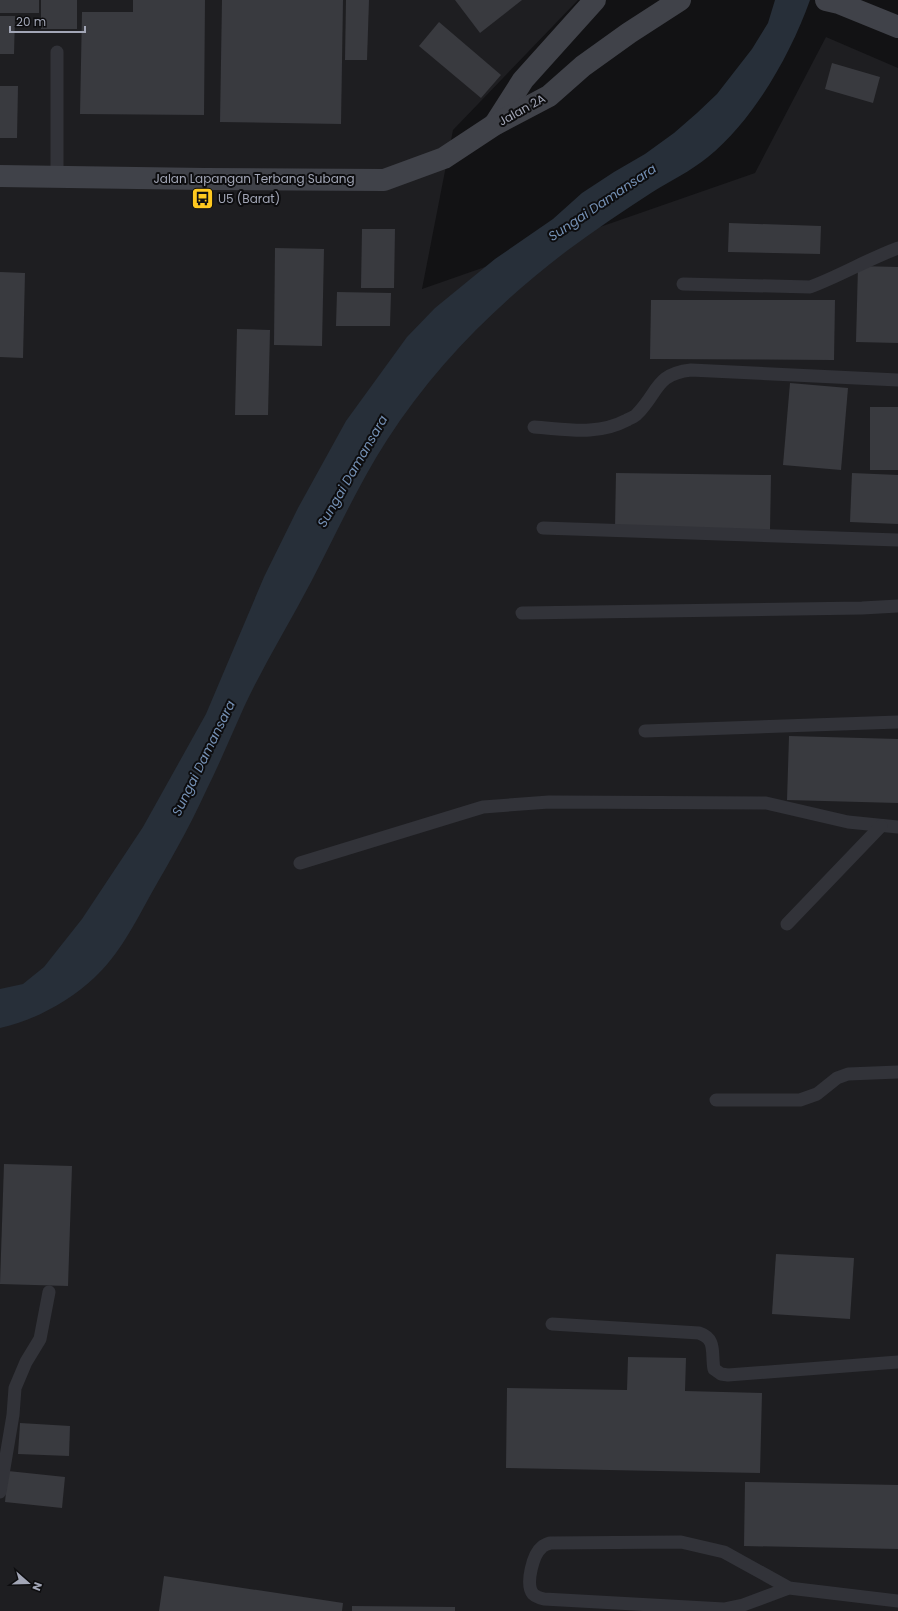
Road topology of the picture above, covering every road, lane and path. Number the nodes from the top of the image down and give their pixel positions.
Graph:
1 (595, 0) edge
2 (680, 0) edge
3 (833, 2) edge
4 (898, 27) edge
5 (57, 52) dead end
6 (494, 126) junction
7 (0, 176) edge
8 (57, 177) junction
9 (898, 248) edge
10 (683, 284) dead end
11 (898, 380) edge
12 (534, 427) dead end
13 (543, 528) dead end
14 (898, 540) edge
15 (898, 606) edge
16 (522, 613) dead end
17 (898, 722) edge
18 (645, 731) dead end
19 (881, 826) junction
20 (898, 827) edge
21 (300, 863) dead end
22 (787, 924) dead end
23 (898, 1072) edge
24 (716, 1100) dead end
25 (49, 1292) dead end
26 (552, 1324) dead end
27 (898, 1362) edge
28 (0, 1492) edge
29 (789, 1588) junction
30 (898, 1601) edge

1 - 6 street, Jalan 2A
2 - 6 street, Jalan 2A
3 - 4 street
5 - 8 lane
6 - 8 street, Jalan Lapangan Terbang Subang
7 - 8 street, Jalan Lapangan Terbang Subang
9 - 10 lane
11 - 12 lane
13 - 14 lane
15 - 16 lane
17 - 18 lane
19 - 20 lane
19 - 21 lane
19 - 22 lane
23 - 24 lane
25 - 28 lane
26 - 27 lane
29 - 29 lane
29 - 30 lane

